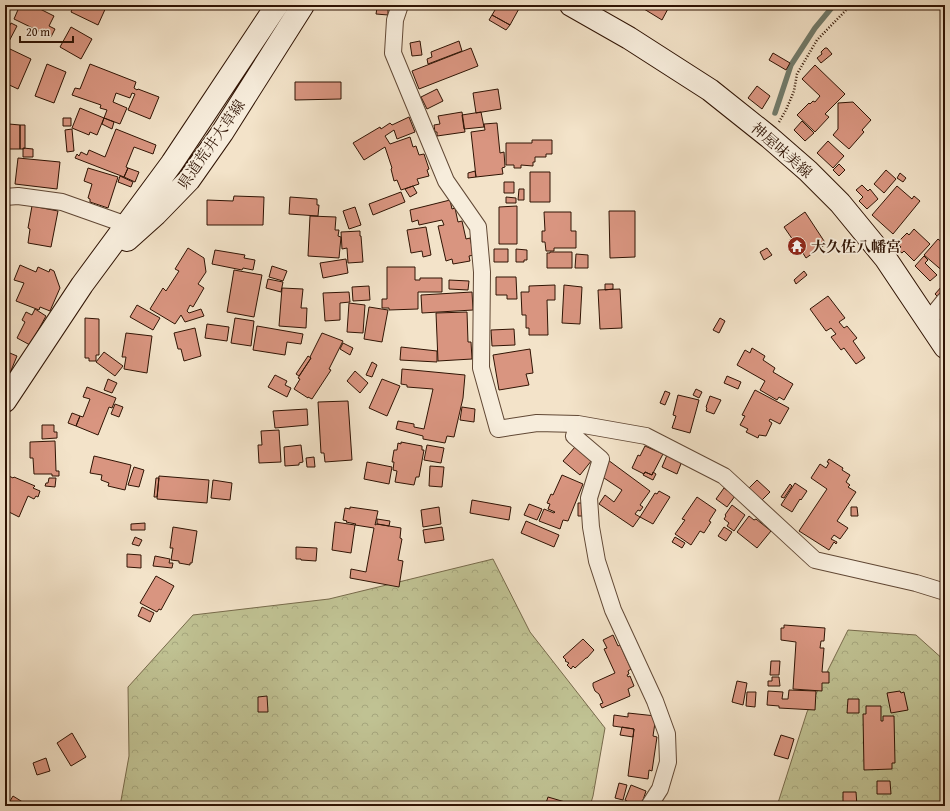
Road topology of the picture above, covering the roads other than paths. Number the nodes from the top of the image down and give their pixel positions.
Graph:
1 (277, 5) edge
2 (303, 5) edge
3 (400, 5) edge
4 (571, 5) edge
5 (5, 197) edge
6 (127, 225) junction
7 (82, 285) junction
8 (945, 300) edge
9 (928, 321) junction
10 (945, 347) edge
11 (5, 400) edge
12 (578, 424) junction
13 (945, 592) edge
14 (649, 806) edge

1 - 6 main road, 県道荒井大草線
2 - 7 main road, 県道荒井大草線
3 - 12 street
4 - 9 main road, 神屋味美線
5 - 6 street
6 - 7 main road, 県道荒井大草線
7 - 11 main road, 県道荒井大草線
8 - 9 street
9 - 10 main road, 神屋味美線
12 - 13 street
12 - 14 street

